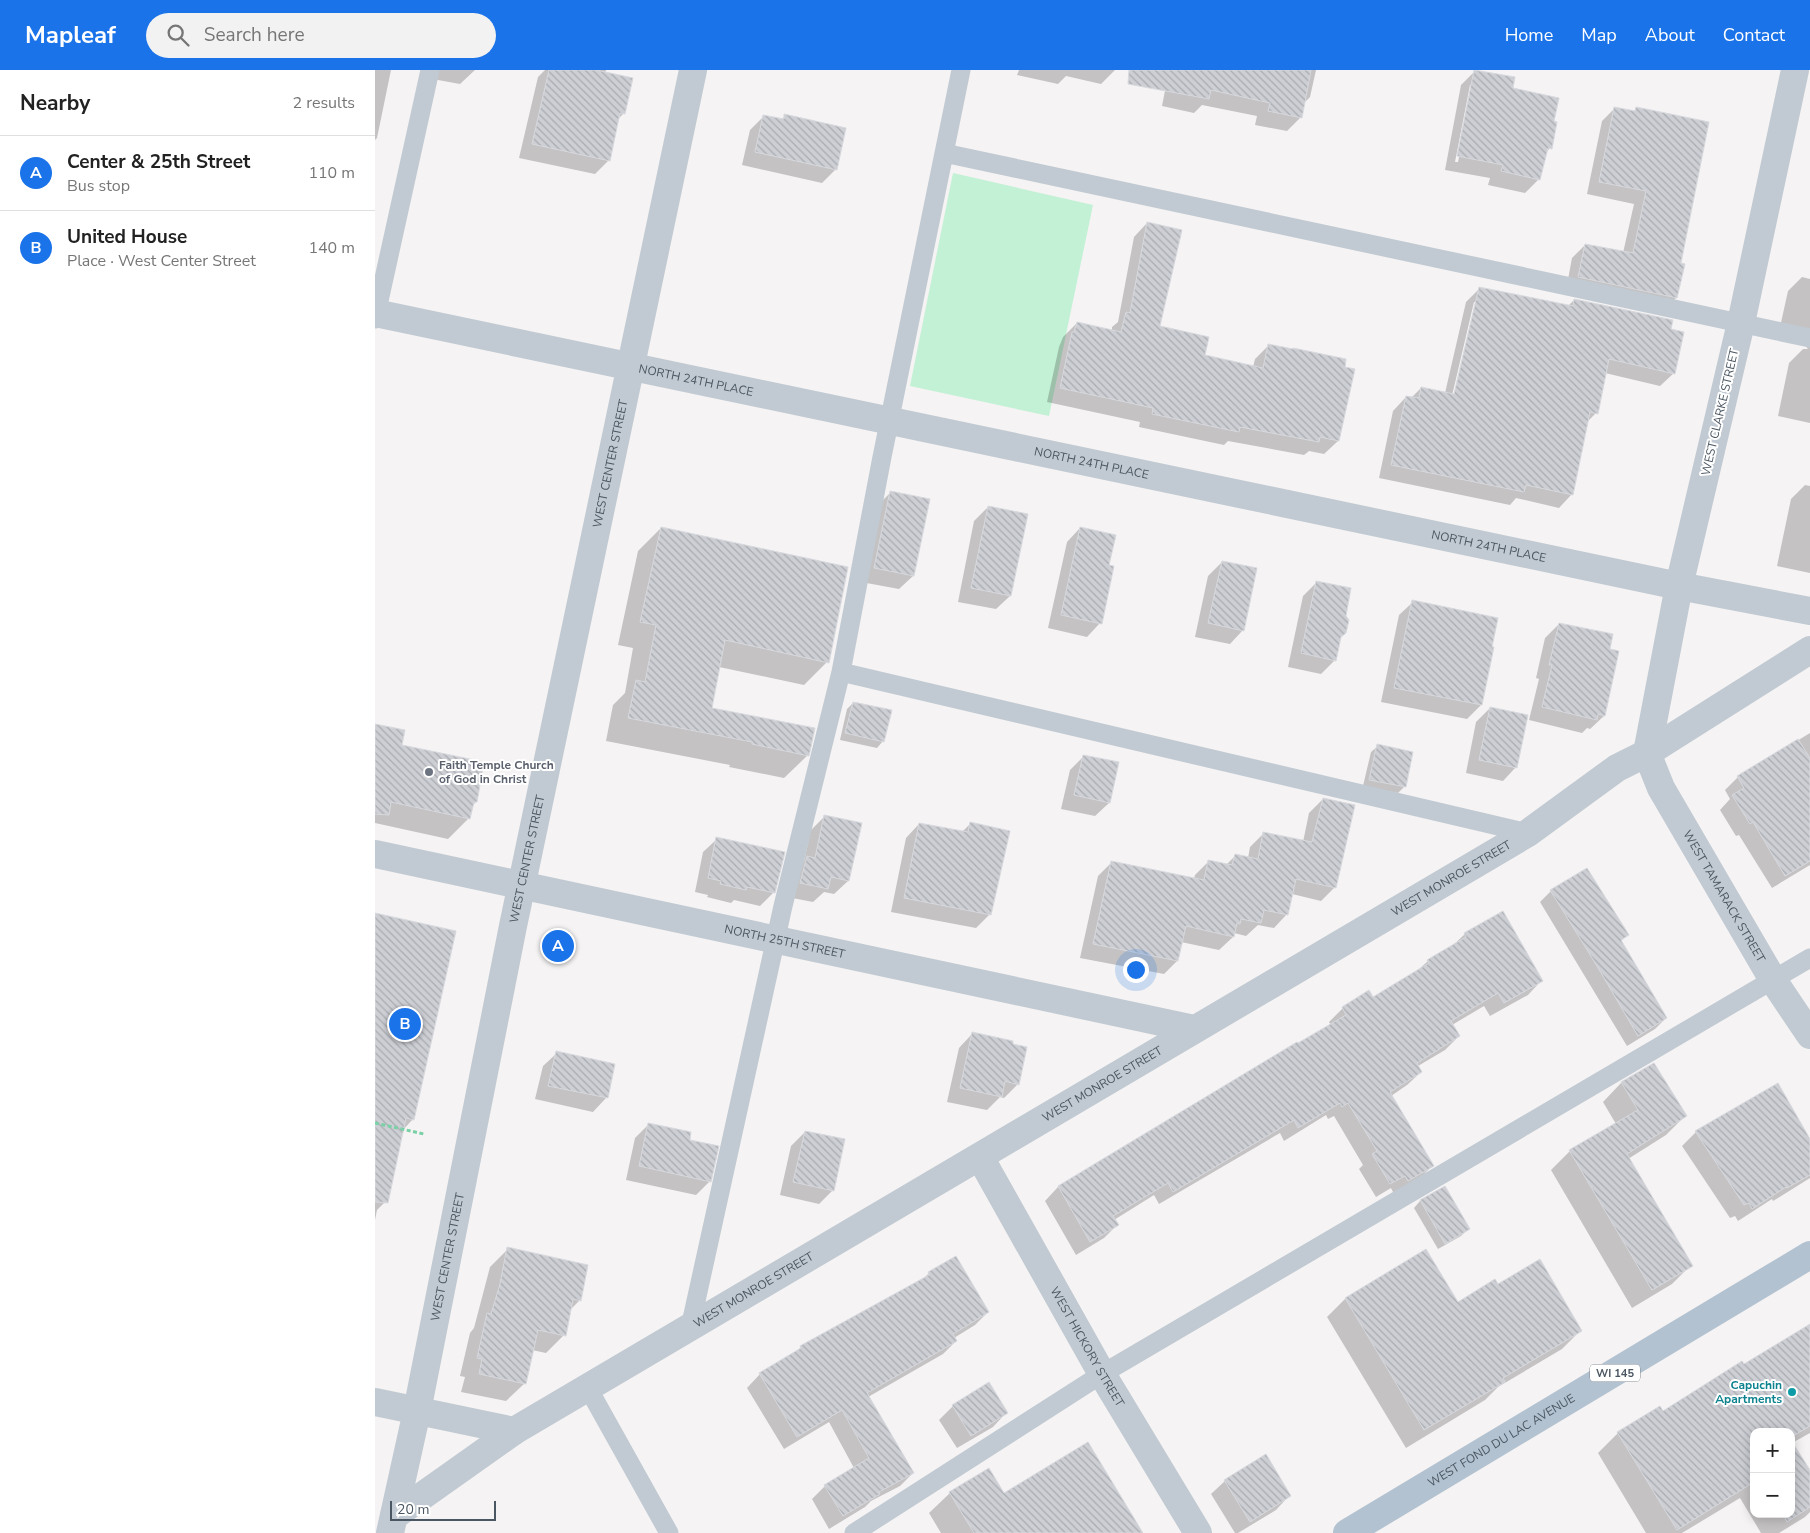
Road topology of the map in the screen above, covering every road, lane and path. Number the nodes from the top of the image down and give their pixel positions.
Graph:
1 (430, 70) edge
2 (693, 70) edge
3 (961, 70) edge
4 (1793, 73) edge
5 (944, 153) junction
6 (375, 315) edge
7 (1741, 323) junction
8 (1810, 338) edge
9 (629, 367) junction
10 (889, 421) junction
11 (1679, 586) junction
12 (1810, 611) edge
13 (1810, 650) edge
14 (841, 672) junction
15 (1647, 753) junction
16 (1527, 833) junction
17 (375, 854) edge
18 (522, 884) junction
19 (776, 939) junction
20 (1810, 958) edge
21 (1773, 980) junction
22 (1195, 1029) junction
23 (1810, 1035) edge
24 (375, 1123) edge
25 (424, 1134) dead end
26 (980, 1157) junction
27 (1810, 1255) edge
28 (690, 1328) junction
29 (1102, 1374) junction
30 (588, 1388) junction
31 (375, 1402) edge
32 (417, 1411) junction
33 (514, 1432) junction
34 (392, 1524) edge
35 (669, 1533) edge
36 (854, 1533) edge
37 (1198, 1533) edge
38 (1347, 1533) edge

1 - 6 lane
2 - 9 street, WEST CENTER STREET
3 - 5 lane
4 - 7 street, WEST CLARKE STREET
5 - 7 lane
5 - 10 lane
6 - 9 street, NORTH 24TH PLACE
7 - 8 lane
7 - 11 street, WEST CLARKE STREET
9 - 10 street, NORTH 24TH PLACE
9 - 18 street, WEST CENTER STREET
10 - 11 street, NORTH 24TH PLACE
10 - 14 lane
11 - 12 street, NORTH 24TH PLACE
11 - 15 street, WEST CLARKE STREET
13 - 15 street, WEST MONROE STREET
14 - 16 lane
14 - 19 lane
15 - 16 street, WEST MONROE STREET
15 - 21 street, WEST TAMARACK STREET
16 - 22 street, WEST MONROE STREET
17 - 18 street, NORTH 25TH STREET
18 - 19 street, NORTH 25TH STREET
18 - 32 street, WEST CENTER STREET
19 - 22 street, NORTH 25TH STREET
19 - 28 lane
20 - 21 lane
21 - 23 street, WEST TAMARACK STREET
21 - 29 lane
22 - 26 street, WEST MONROE STREET
24 - 25 path
26 - 28 street, WEST MONROE STREET
26 - 29 street, WEST HICKORY STREET
27 - 38 main road, WEST FOND DU LAC AVENUE / WI 145
28 - 30 street, WEST MONROE STREET
29 - 36 lane
29 - 37 street, WEST HICKORY STREET
30 - 33 street, WEST MONROE STREET
30 - 35 lane
31 - 32 street
32 - 33 street
32 - 34 street, WEST CENTER STREET
33 - 34 street, WEST MONROE STREET

